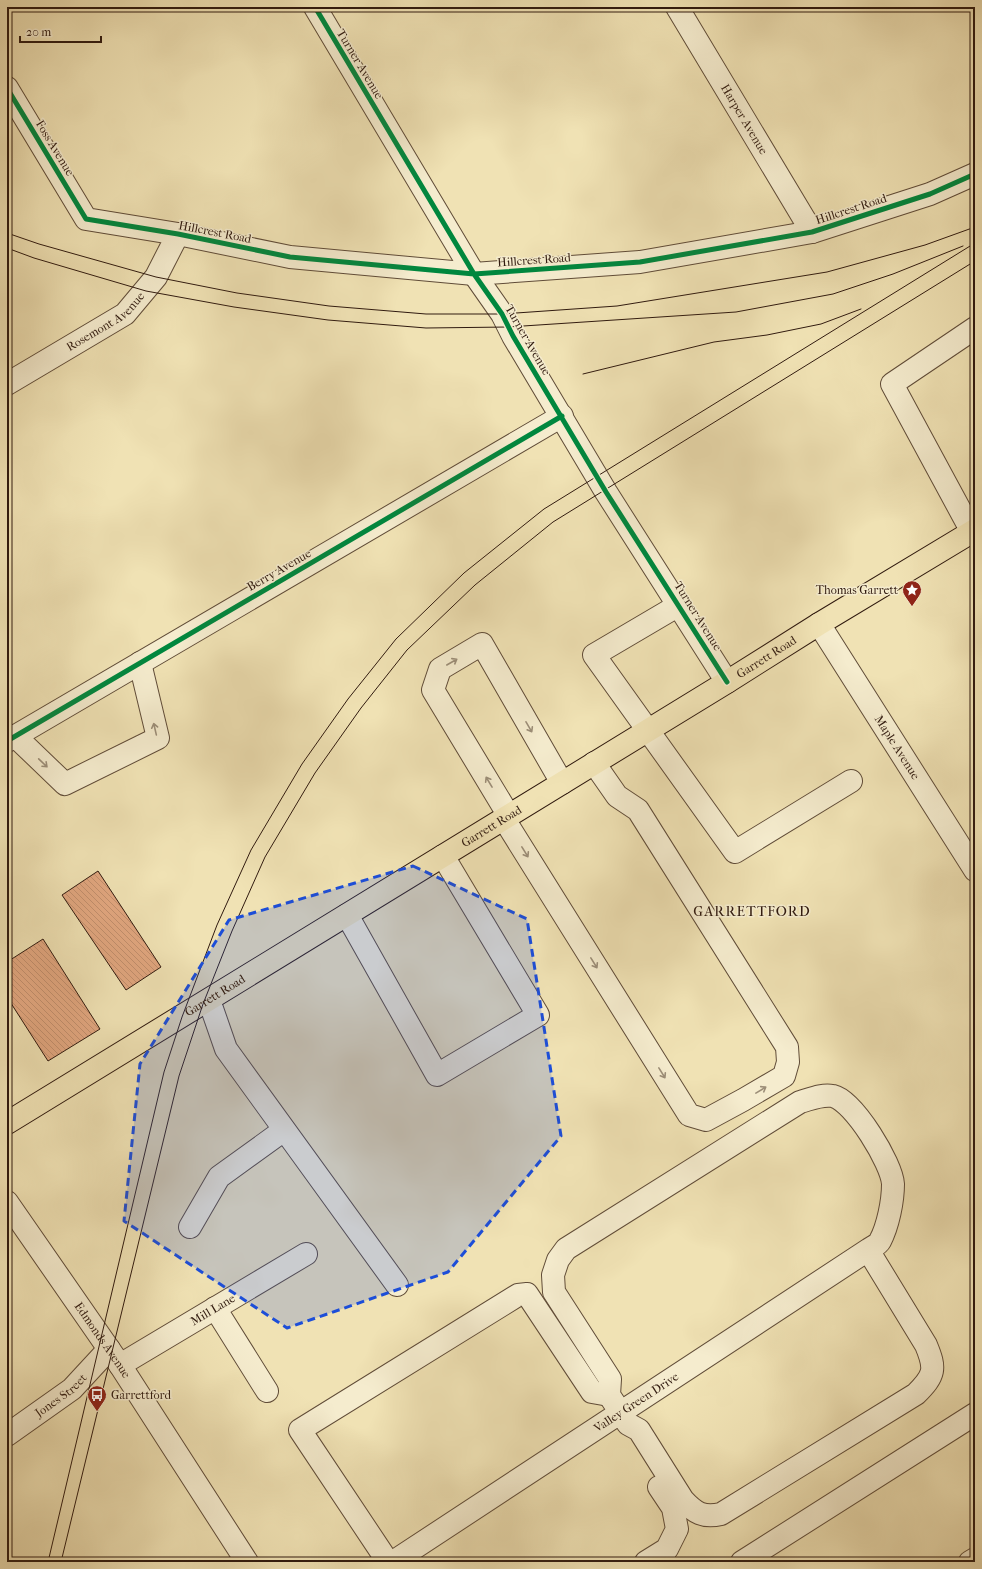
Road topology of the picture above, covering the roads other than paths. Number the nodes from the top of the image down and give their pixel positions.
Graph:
1 (315, 7) edge
2 (677, 7) edge
3 (7, 88) edge
4 (975, 174) edge
5 (86, 219) joint
6 (812, 232) junction
7 (178, 234) junction
8 (474, 274) junction
9 (975, 328) edge
10 (7, 384) edge
11 (562, 416) junction
12 (973, 531) edge
13 (679, 605) junction
14 (819, 624) junction
15 (140, 663) junction
16 (727, 682) junction
17 (647, 730) junction
18 (11, 738) edge
19 (594, 763) junction
20 (851, 781) dead end
21 (562, 783) junction
22 (507, 817) junction
23 (443, 856) junction
24 (975, 870) edge
25 (347, 915) junction
26 (209, 1000) junction
27 (7, 1123) edge
28 (284, 1130) junction
29 (7, 1202) edge
30 (190, 1227) dead end
31 (874, 1246) junction
32 (306, 1254) dead end
33 (397, 1285) dead end
34 (215, 1308) junction
35 (114, 1357) junction
36 (267, 1391) dead end
37 (619, 1410) junction
38 (975, 1414) edge
39 (7, 1435) edge
40 (975, 1559) edge
41 (247, 1562) edge
42 (388, 1562) edge
43 (393, 1562) edge
44 (646, 1562) edge
45 (742, 1562) edge
46 (970, 1562) edge

1 - 8 street, Turner Avenue
2 - 6 street, Harper Avenue
3 - 5 street, Foss Avenue
4 - 6 street, Hillcrest Road
5 - 7 street, Hillcrest Road
6 - 8 street, Hillcrest Road
7 - 8 street, Hillcrest Road
7 - 10 street, Rosemont Avenue
8 - 11 street, Turner Avenue
9 - 12 street
11 - 13 street, Turner Avenue
11 - 15 street, Berry Avenue
12 - 14 main road, Garrett Road
13 - 16 street, Turner Avenue
13 - 17 street
14 - 16 main road, Garrett Road
14 - 24 street, Maple Avenue
15 - 18 street, Berry Avenue
18 -> 15 street
16 - 17 main road, Garrett Road
17 - 19 main road, Garrett Road
17 - 20 street
19 - 21 main road, Garrett Road
22 -> 19 street
21 - 22 main road, Garrett Road
22 -> 21 street
22 - 23 main road, Garrett Road
23 - 25 main road, Garrett Road
23 - 25 street
25 - 26 main road, Garrett Road
26 - 27 main road, Garrett Road
26 - 28 street
28 - 30 street
28 - 33 street
29 - 35 street, Edmonds Avenue
31 - 37 street, Valley Green Drive
31 - 37 street
31 - 37 street
32 - 34 street, Mill Lane
34 - 35 street, Mill Lane
34 - 36 street
35 - 39 street, Jones Street
35 - 41 street, Edmonds Avenue
37 - 42 street
37 - 43 street, Valley Green Drive
37 - 44 street
38 - 45 street
40 - 46 street

